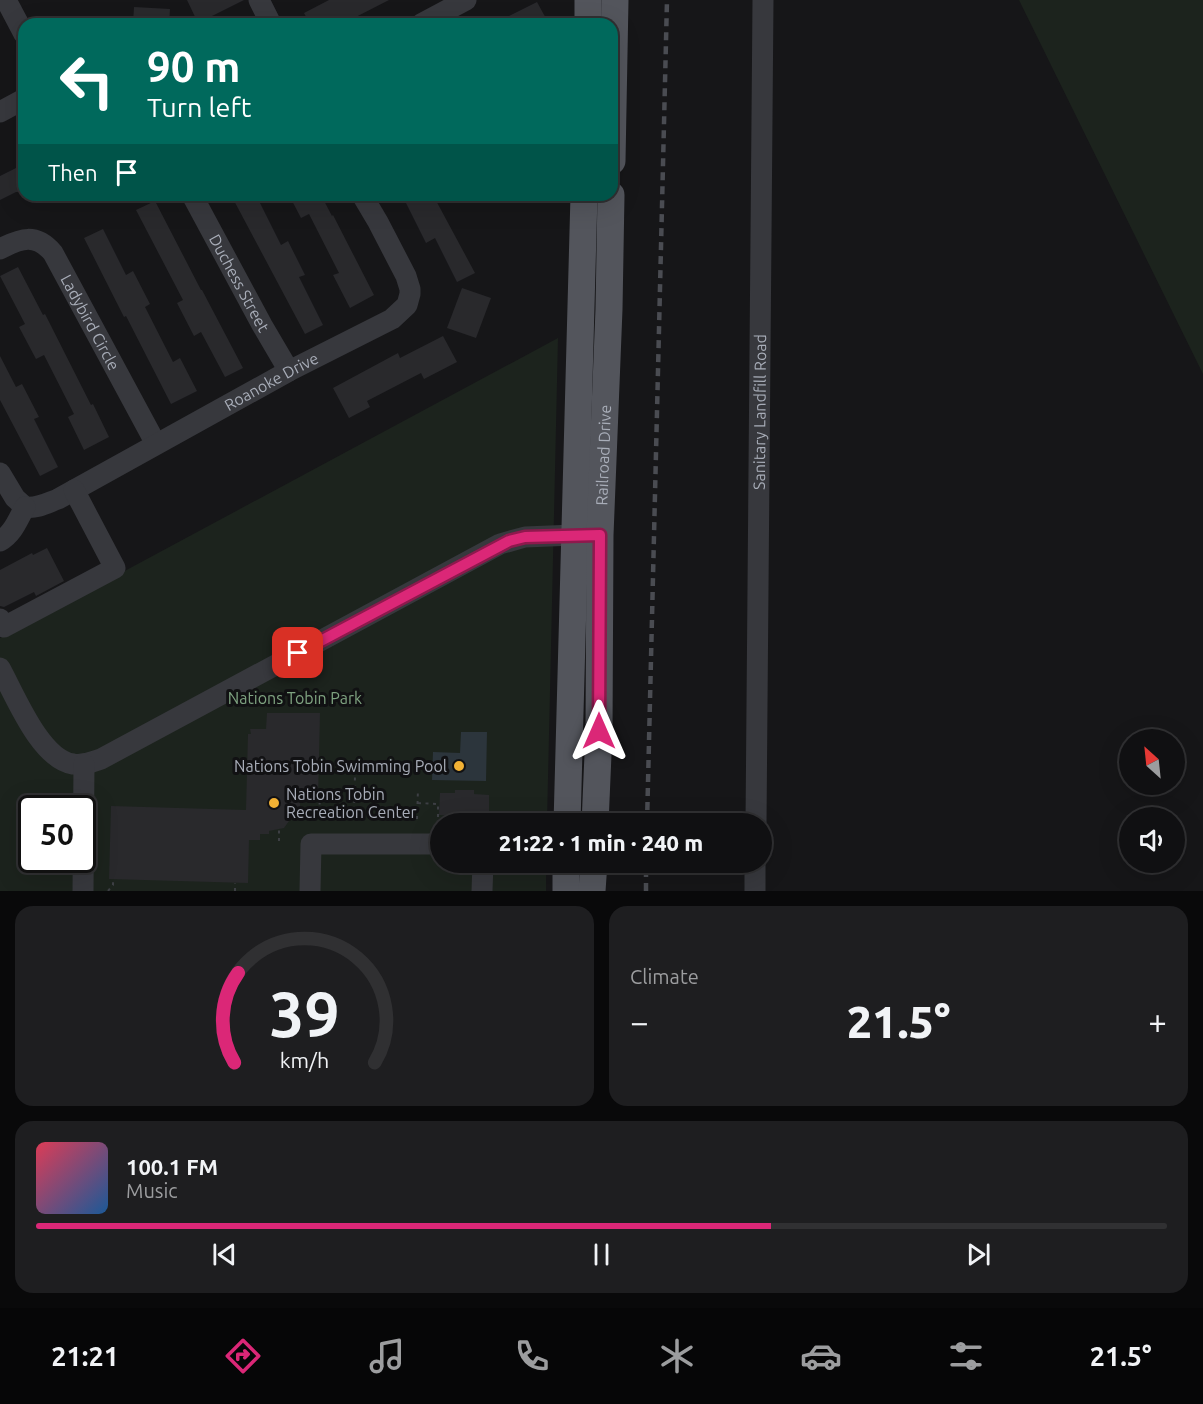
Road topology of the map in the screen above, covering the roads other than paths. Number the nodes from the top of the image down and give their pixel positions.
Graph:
1 (6, 0) edge
2 (259, 0) edge
3 (466, 0) edge
4 (588, 0) edge
5 (615, 0) edge
6 (764, 0) edge
7 (268, 18) edge
8 (432, 18) edge
9 (588, 18) edge
10 (615, 18) edge
11 (18, 23) edge
12 (18, 102) edge
13 (0, 112) edge
14 (195, 201) edge
15 (366, 201) edge
16 (584, 201) edge
17 (611, 201) edge
18 (0, 249) edge
19 (290, 371) junction
20 (156, 444) junction
21 (0, 473) edge
22 (74, 490) junction
23 (25, 507) junction
24 (587, 535) junction
25 (0, 541) edge
26 (0, 619) edge
27 (0, 668) edge
28 (84, 764) junction
29 (568, 813) edge
30 (595, 813) edge
31 (756, 813) edge
32 (430, 844) edge
33 (483, 873) edge
34 (566, 873) edge
35 (593, 873) edge
36 (755, 873) edge
37 (83, 891) edge
38 (309, 891) edge
39 (482, 891) edge
40 (566, 891) edge
41 (592, 891) edge
42 (755, 891) edge

1 - 11 street
2 - 7 street
3 - 8 street
4 - 9 main road
5 - 10 main road
6 - 31 street, Sanitary Landfill Road
12 - 13 street
14 - 19 street, Duchess Street
15 - 19 street, Roanoke Drive
16 - 24 main road, Railroad Drive
17 - 24 main road, Railroad Drive
18 - 20 street, Ladybird Circle
19 - 20 street, Roanoke Drive
20 - 22 street, Roanoke Drive
21 - 23 street
22 - 23 street, Roanoke Drive
22 - 26 street
23 - 25 street
24 - 28 street
24 - 29 main road, Railroad Drive
24 - 30 main road, Railroad Drive
27 - 28 street
28 - 37 street
32 - 38 street
33 - 39 street
34 - 40 main road
35 - 41 main road
36 - 42 street

